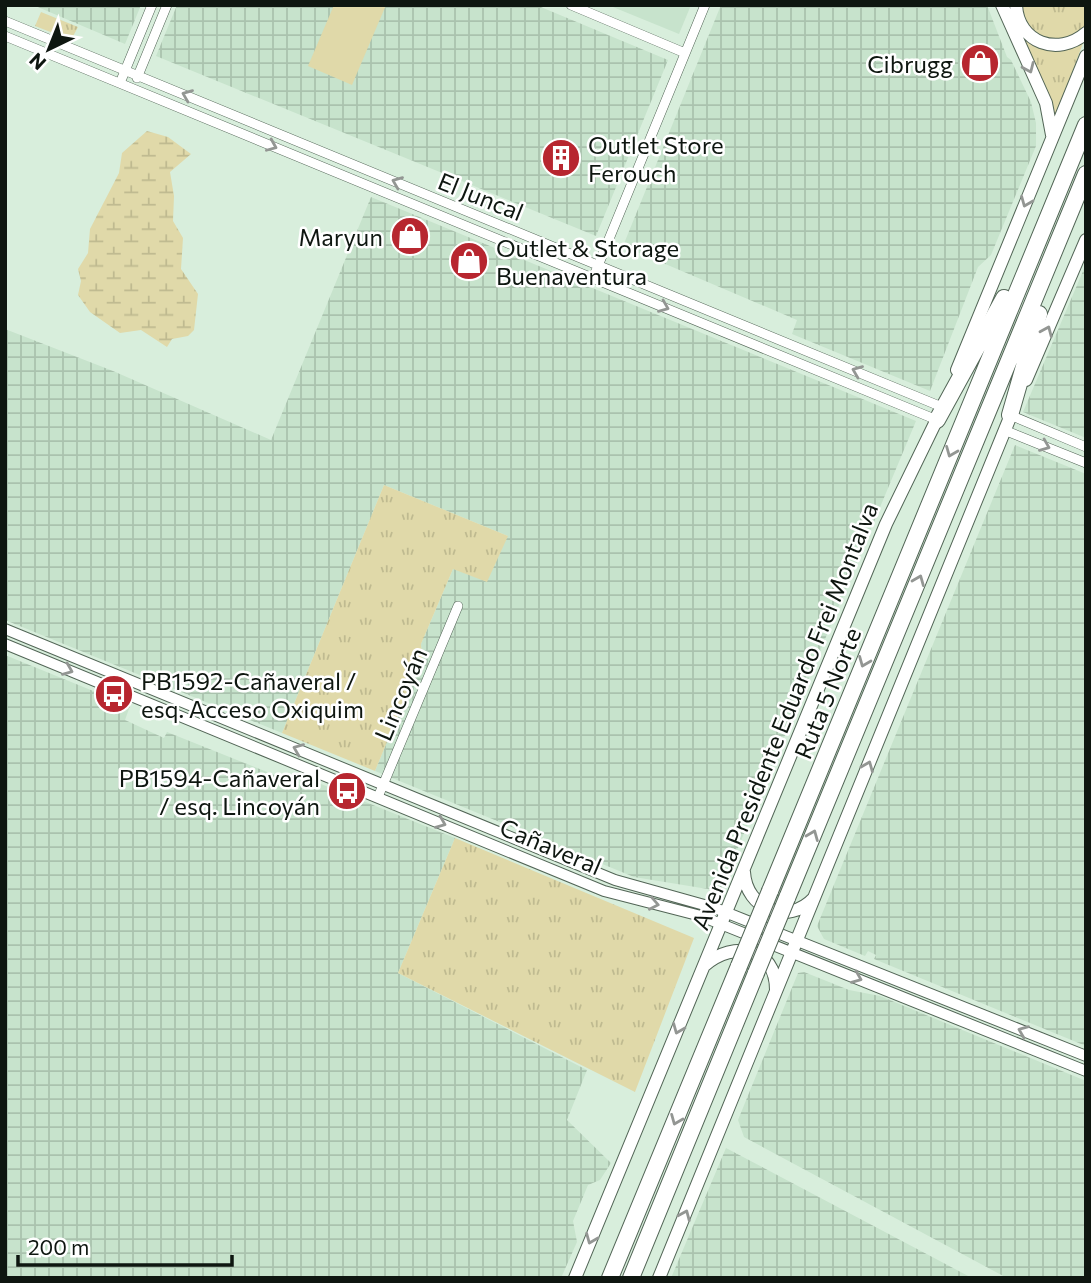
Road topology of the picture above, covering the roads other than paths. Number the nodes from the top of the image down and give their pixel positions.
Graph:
1 (152, 5) edge
2 (167, 5) edge
3 (571, 5) edge
4 (705, 5) edge
5 (1002, 5) edge
6 (1016, 5) edge
7 (5, 21) edge
8 (1086, 33) edge
9 (5, 36) edge
10 (685, 53) junction
11 (1086, 56) edge
12 (125, 70) junction
13 (138, 75) junction
14 (120, 83) junction
15 (133, 89) junction
16 (1086, 125) edge
17 (1052, 139) junction
18 (1086, 174) edge
19 (1070, 211) junction
20 (1046, 219) junction
21 (1086, 240) edge
22 (598, 265) junction
23 (593, 278) junction
24 (882, 382) junction
25 (877, 395) junction
26 (940, 413) junction
27 (1007, 423) junction
28 (1086, 447) edge
29 (1086, 463) edge
30 (458, 606) dead end
31 (5, 629) edge
32 (5, 645) edge
33 (384, 784) junction
34 (378, 797) junction
35 (744, 869) junction
36 (815, 897) junction
37 (724, 918) junction
38 (796, 946) junction
39 (704, 966) junction
40 (775, 998) junction
41 (1086, 1056) edge
42 (1086, 1071) edge
43 (575, 1278) edge
44 (610, 1278) edge
45 (631, 1278) edge
46 (659, 1278) edge

1 - 12 street
2 - 13 street
3 - 10 street
4 - 10 street
5 -> 17 main road
6 - 8 main road
7 - 12 street, El Juncal
9 - 14 street, El Juncal
10 - 22 street
11 - 17 main road, Avenida Presidente Eduardo Frei Montalva
12 - 13 street, El Juncal
12 - 14 street
13 - 15 street
22 -> 13 street, El Juncal
14 - 15 street, El Juncal
15 -> 23 street, El Juncal
16 - 20 highway, Ruta 5 Norte
17 -> 26 main road, Avenida Presidente Eduardo Frei Montalva
18 - 19 highway, Ruta 5 Norte
19 - 27 highway
45 -> 19 highway, Ruta 5 Norte, bridge
20 - 26 highway
20 -> 44 highway, Ruta 5 Norte, bridge
27 -> 21 main road
22 - 23 street
24 -> 22 street, El Juncal
23 -> 25 street, El Juncal
24 - 25 street
24 - 26 street, El Juncal
25 - 26 street, El Juncal
26 - 35 main road, Avenida Presidente Eduardo Frei Montalva
27 - 28 street
27 -> 29 street
36 -> 27 main road
30 - 33 street, Lincoyán
33 -> 31 street, Cañaveral
32 -> 34 street, Cañaveral
33 - 34 street, Lincoyán
33 - 37 street, Cañaveral
34 -> 37 street, Cañaveral
35 - 36 main road
35 - 37 main road, Avenida Presidente Eduardo Frei Montalva
36 - 38 main road
37 - 38 street, Cañaveral
37 - 39 main road, Avenida Presidente Eduardo Frei Montalva
38 - 40 main road
41 -> 38 street, Cañaveral
38 -> 42 street, Cañaveral
39 - 40 main road
39 -> 43 main road, Avenida Presidente Eduardo Frei Montalva
46 -> 40 main road

